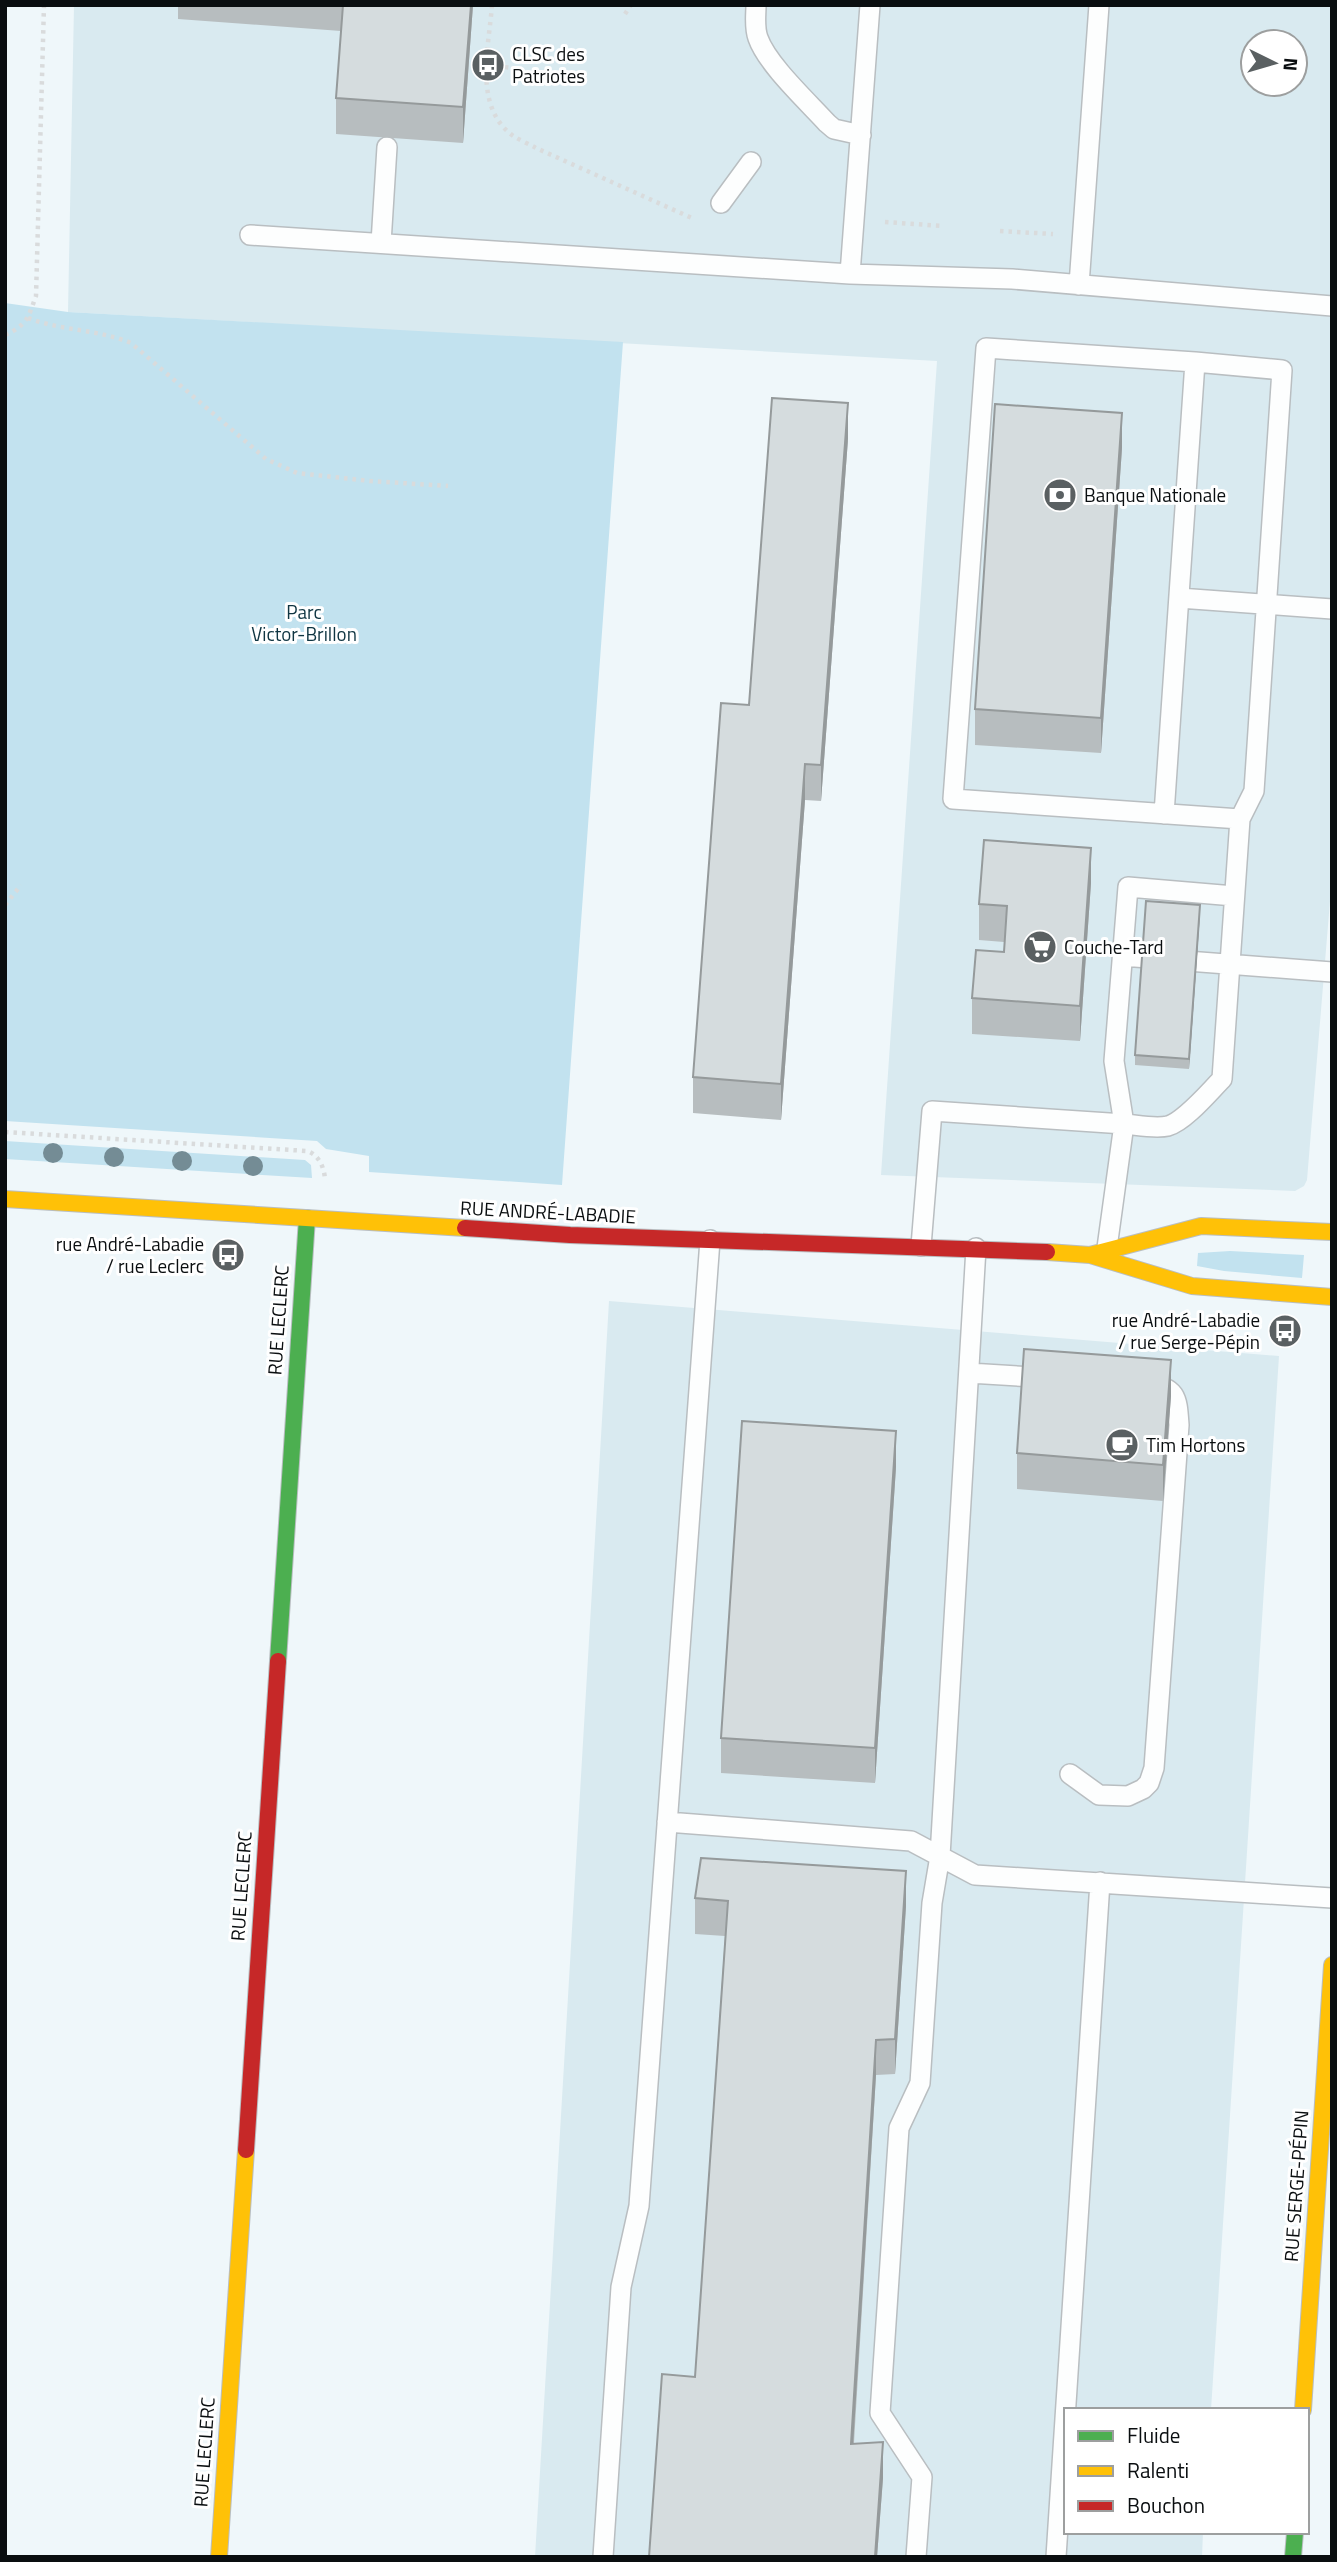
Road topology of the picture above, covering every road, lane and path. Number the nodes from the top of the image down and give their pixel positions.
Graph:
1 (44, 5) edge
2 (492, 5) edge
3 (631, 5) edge
4 (756, 5) edge
5 (870, 5) edge
6 (1099, 5) edge
7 (625, 14) dead end
8 (488, 65) junction
9 (520, 69) dead end
10 (860, 135) junction
11 (387, 147) dead end
12 (751, 162) dead end
13 (720, 203) dead end
14 (885, 222) dead end
15 (706, 225) dead end
16 (943, 226) dead end
17 (1000, 231) dead end
18 (1058, 234) dead end
19 (250, 235) dead end
20 (381, 243) junction
21 (850, 274) junction
22 (1079, 285) junction
23 (1332, 306) edge
24 (28, 318) junction
25 (5, 335) edge
26 (1195, 362) junction
27 (448, 486) dead end
28 (1179, 598) junction
29 (1267, 604) junction
30 (1332, 609) edge
31 (1164, 814) junction
32 (1240, 819) junction
33 (21, 885) dead end
34 (1234, 896) junction
35 (5, 905) edge
36 (1122, 956) junction
37 (1230, 964) junction
38 (1332, 972) edge
39 (1124, 1124) junction
40 (5, 1132) edge
41 (324, 1174) dead end
42 (5, 1199) edge
43 (307, 1218) junction
44 (1332, 1232) edge
45 (710, 1240) junction
46 (921, 1247) junction
47 (976, 1248) junction
48 (1101, 1255) junction
49 (1332, 1297) edge
50 (969, 1373) junction
51 (1065, 1379) edge
52 (1130, 1383) edge
53 (1070, 1774) dead end
54 (667, 1822) junction
55 (940, 1856) junction
56 (1100, 1882) junction
57 (1332, 1898) edge
58 (1332, 1965) edge
59 (1066, 2408) edge
60 (1303, 2408) edge
61 (1064, 2434) edge
62 (1295, 2534) edge
63 (219, 2557) edge
64 (603, 2557) edge
65 (916, 2557) edge
66 (1056, 2557) edge
67 (1293, 2557) edge

1 - 24 path
2 - 8 path
3 - 7 path
4 - 10 lane
5 - 10 lane
6 - 22 lane
8 - 9 path
8 - 15 path
10 - 21 lane
11 - 20 lane
12 - 13 lane
14 - 16 path
17 - 18 path
19 - 20 lane
20 - 21 lane
21 - 22 lane
22 - 23 lane
24 - 25 path
24 - 27 path
26 - 28 lane
26 - 29 lane
26 - 31 lane
28 - 29 lane
28 - 31 lane
29 - 30 lane
29 - 32 lane
31 - 32 lane
32 - 34 lane
33 - 35 path
34 - 36 lane
34 - 37 lane
36 - 37 lane
36 - 39 lane
37 - 38 lane
37 - 39 lane
39 - 46 lane
39 - 48 lane
40 - 41 path
42 - 43 street, RUE ANDRÉ-LABADIE
43 - 45 street, RUE ANDRÉ-LABADIE
43 - 63 street, RUE LECLERC
44 - 48 street, RUE ANDRÉ-LABADIE
45 - 46 street, RUE ANDRÉ-LABADIE
45 - 54 lane
46 - 47 street, RUE ANDRÉ-LABADIE
47 - 48 street, RUE ANDRÉ-LABADIE
47 - 50 lane
48 - 49 street, RUE ANDRÉ-LABADIE
50 - 51 lane
50 - 55 lane
52 - 53 lane
54 - 55 lane
54 - 64 lane
55 - 56 lane
55 - 65 lane
56 - 57 lane
56 - 59 lane
58 - 60 street, RUE SERGE-PÉPIN
61 - 66 lane
62 - 67 street

